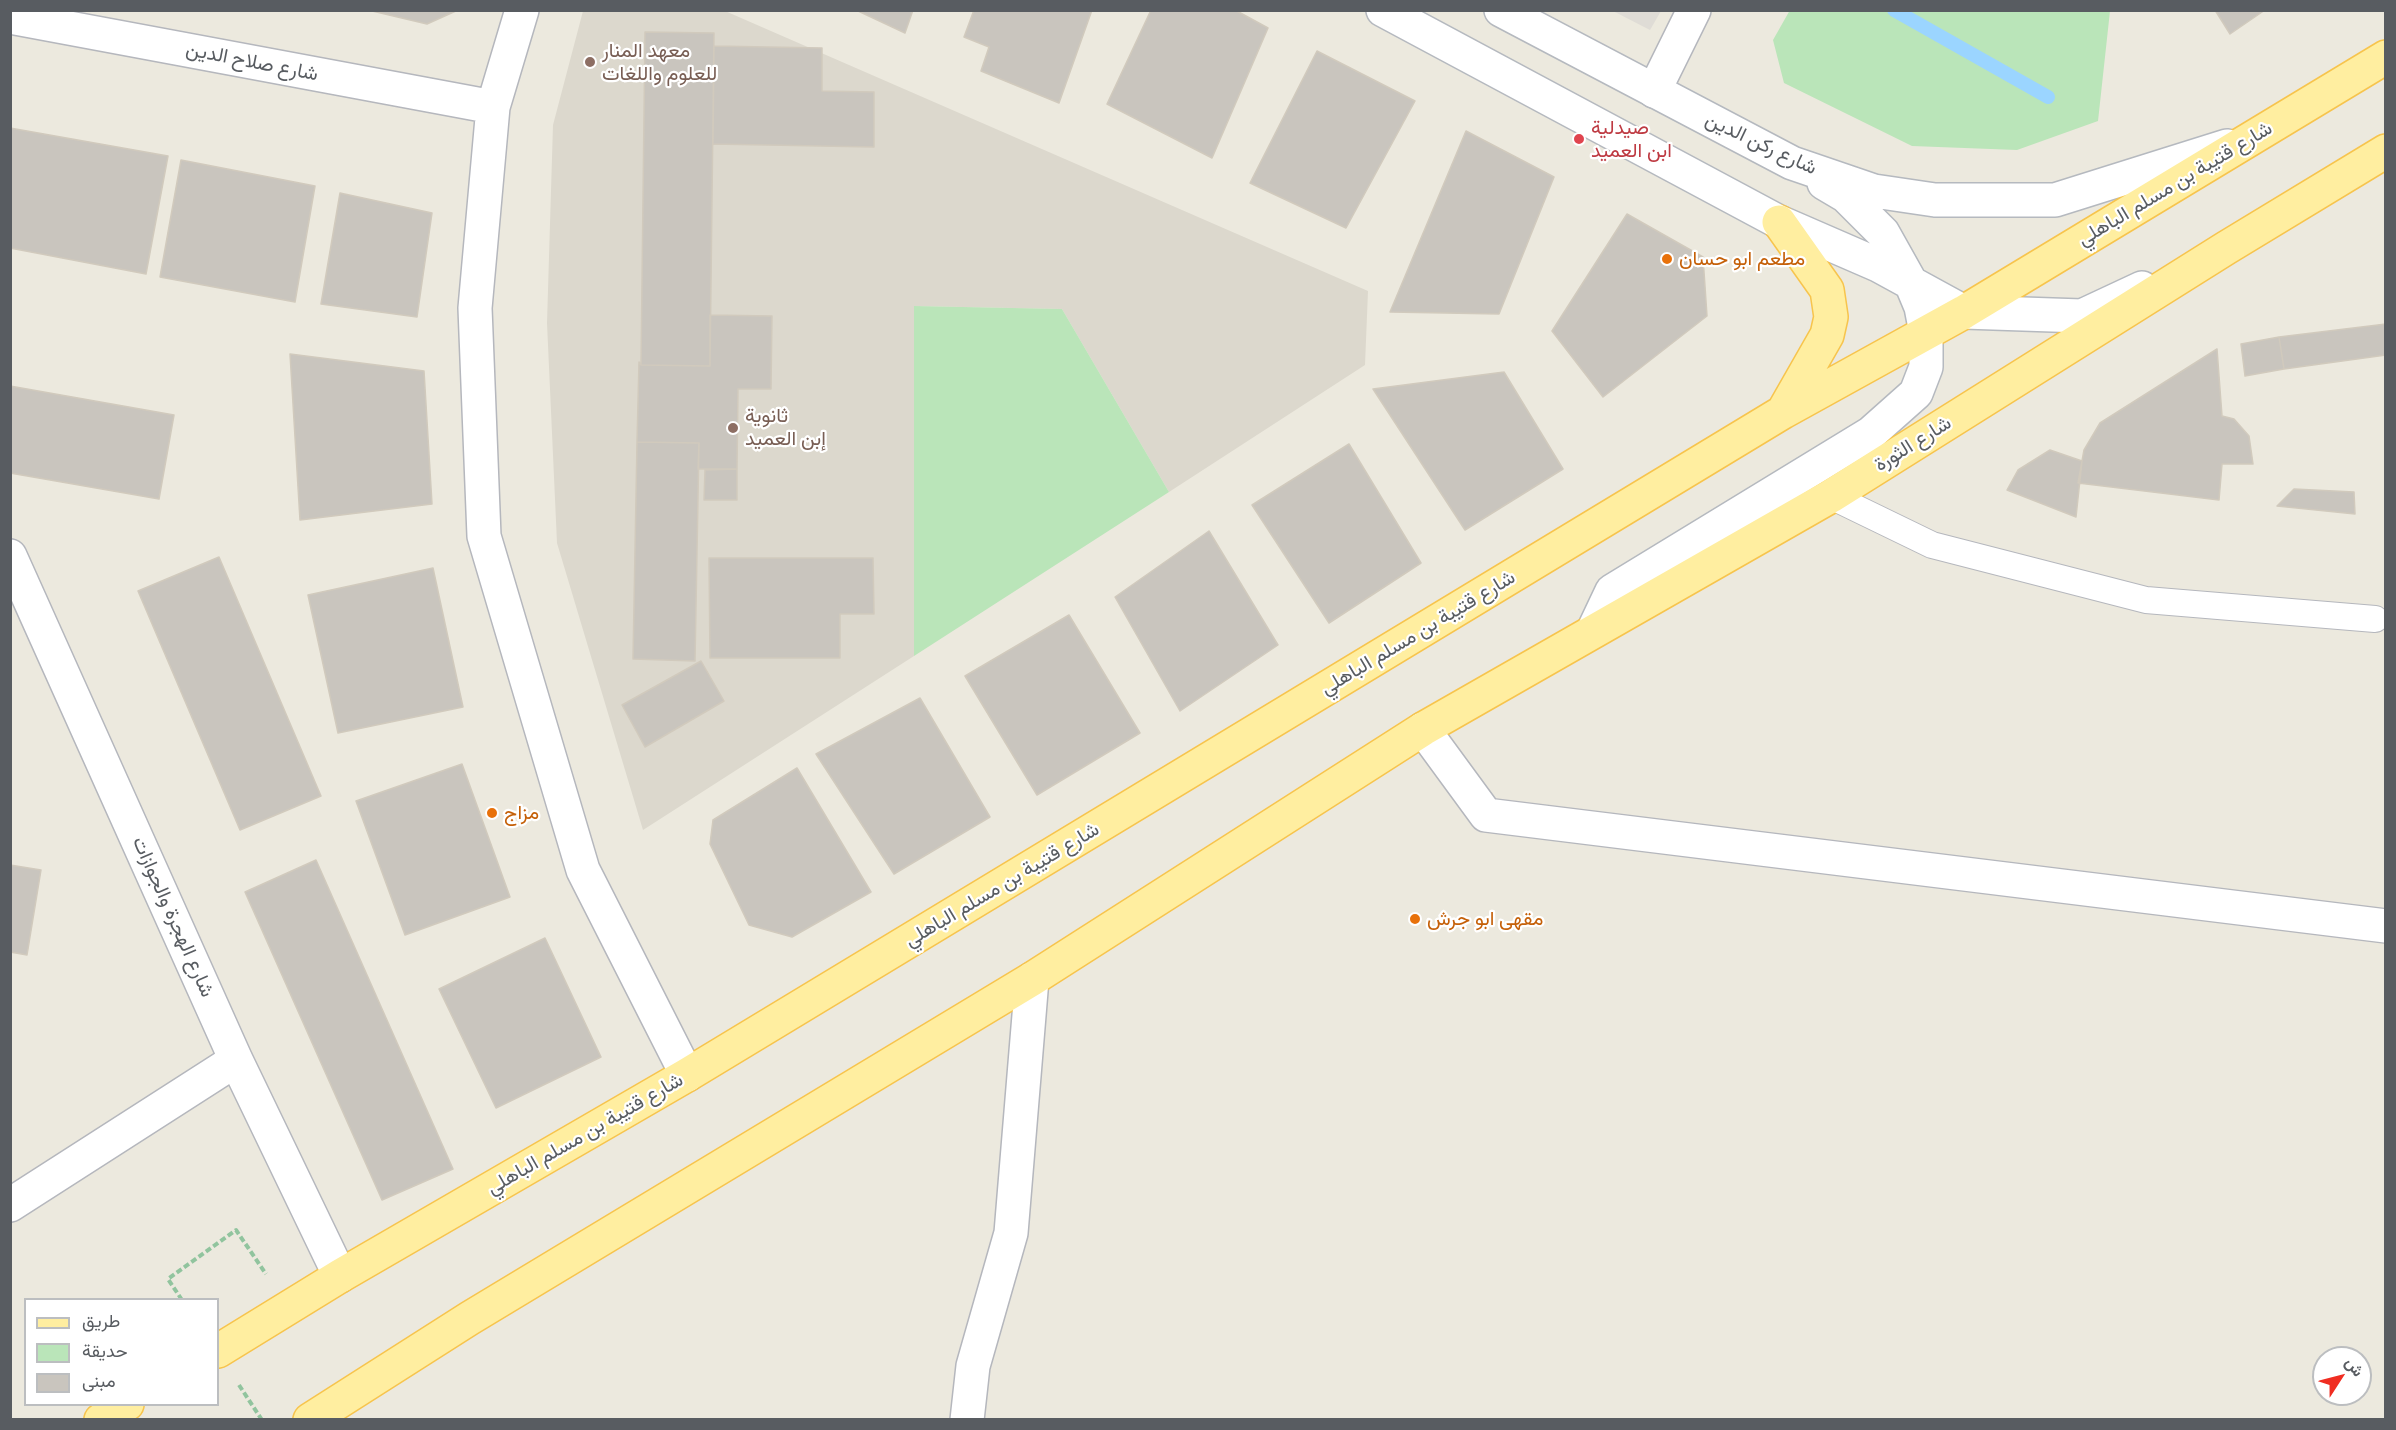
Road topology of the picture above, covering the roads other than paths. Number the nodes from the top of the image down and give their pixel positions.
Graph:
1 (522, 10) edge
2 (1383, 10) edge
3 (1502, 10) edge
4 (1694, 10) edge
5 (10, 17) edge
6 (2385, 57) edge
7 (1654, 92) junction
8 (493, 107) junction
9 (2249, 139) junction
10 (2385, 151) edge
11 (1792, 163) junction
12 (1779, 222) junction
13 (2226, 248) junction
14 (1911, 283) junction
15 (1964, 312) junction
16 (1926, 333) junction
17 (1783, 412) junction
18 (1831, 496) junction
19 (10, 556) edge
20 (2375, 619) dead end
21 (1594, 629) junction
22 (1423, 729) junction
23 (2385, 926) edge
24 (1032, 979) junction
25 (236, 1060) junction
26 (687, 1075) junction
27 (10, 1205) edge
28 (340, 1276) junction
29 (219, 1350) edge
30 (124, 1406) edge
31 (101, 1419) edge
32 (310, 1419) edge
33 (967, 1419) edge

1 - 8 street
2 - 12 street
3 - 7 street, شارع ركن الدين
4 - 7 street
5 - 8 street, شارع صلاح الدين
6 - 9 main road, شارع قتيبة بن مسلم الباهلي
7 - 11 street, شارع ركن الدين
8 - 26 street
9 - 11 street, شارع ركن الدين
9 - 15 main road, شارع قتيبة بن مسلم الباهلي
10 - 13 main road
11 - 14 street
12 - 14 street
12 - 17 main road
13 - 15 street
13 - 18 main road, شارع الثورة
14 - 15 street
14 - 16 street
15 - 16 main road
16 - 17 main road
16 - 21 street
17 - 26 main road, شارع قتيبة بن مسلم الباهلي
18 - 20 lane
18 - 21 main road, شارع الثورة
19 - 25 street, شارع الهجرة والجوازات
21 - 22 main road
22 - 23 street
22 - 24 main road
24 - 32 main road
24 - 33 street
25 - 27 street
25 - 28 street, شارع الهجرة والجوازات
26 - 28 main road, شارع قتيبة بن مسلم الباهلي
28 - 29 main road, شارع قتيبة بن مسلم الباهلي
30 - 31 main road

